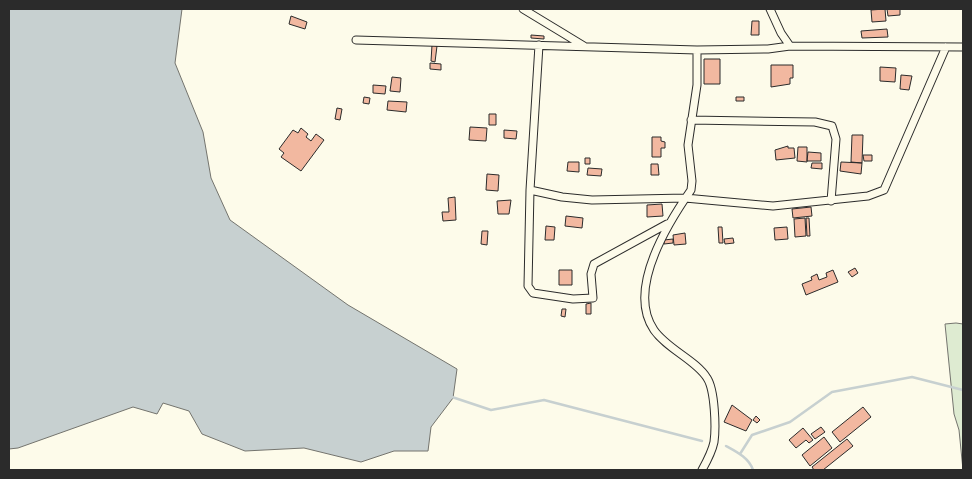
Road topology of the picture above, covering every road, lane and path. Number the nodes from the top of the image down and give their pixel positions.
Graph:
1 (523, 9) edge
2 (770, 9) edge
3 (356, 40) dead end
4 (539, 45) junction
5 (790, 46) junction
6 (587, 47) junction
7 (963, 47) edge
8 (946, 48) junction
9 (696, 50) junction
10 (691, 120) junction
11 (530, 190) junction
12 (685, 198) junction
13 (831, 201) junction
14 (669, 223) junction
15 (702, 470) edge

1 - 6 street
2 - 5 street
3 - 4 street
4 - 6 street
4 - 11 street
5 - 8 street
5 - 9 street
6 - 9 street
7 - 8 street
8 - 13 street
9 - 10 street
10 - 12 street
10 - 13 street
11 - 12 street
11 - 14 street
12 - 13 street
12 - 14 street
14 - 15 street

